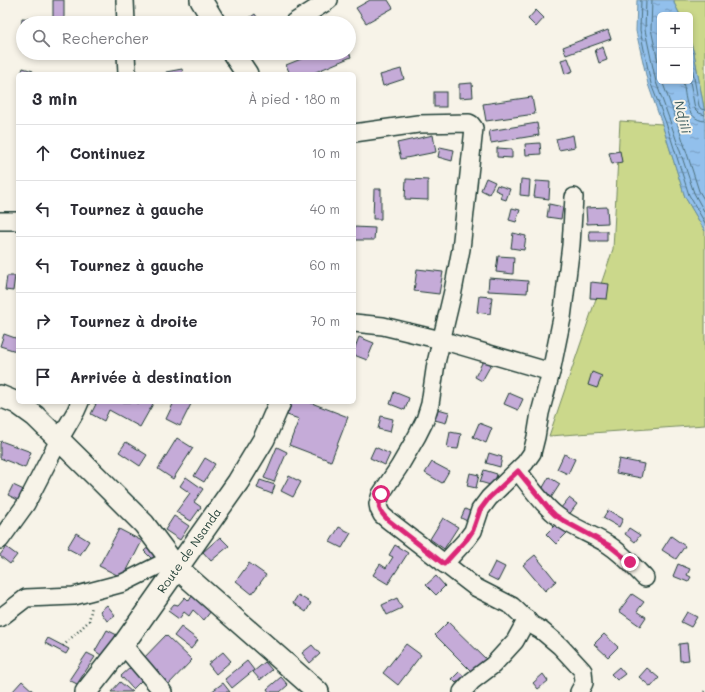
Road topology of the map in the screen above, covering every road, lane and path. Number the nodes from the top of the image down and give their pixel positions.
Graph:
1 (125, 0) edge
2 (201, 0) edge
3 (329, 0) edge
4 (126, 16) edge
5 (211, 16) edge
6 (305, 16) edge
7 (126, 60) edge
8 (126, 72) edge
9 (356, 133) edge
10 (574, 197) dead end
11 (0, 222) edge
12 (16, 222) edge
13 (356, 323) edge
14 (441, 340) junction
15 (551, 372) junction
16 (0, 396) edge
17 (16, 403) edge
18 (18, 404) edge
19 (79, 404) edge
20 (279, 404) edge
21 (59, 440) junction
22 (518, 471) junction
23 (0, 540) edge
24 (173, 562) junction
25 (444, 564) junction
26 (646, 578) dead end
27 (96, 590) junction
28 (0, 618) edge
29 (527, 620) junction
30 (122, 645) junction
31 (63, 646) dead end
32 (86, 692) edge
33 (163, 692) edge
34 (318, 692) edge
35 (462, 692) edge
36 (579, 692) edge

1 - 4 street
2 - 5 street
3 - 6 street
7 - 8 street
9 - 14 street
10 - 15 street
11 - 12 street
13 - 14 street
14 - 15 street
14 - 25 street
15 - 22 street
16 - 17 street
18 - 21 street
19 - 21 street
20 - 24 street, Route de Nsanda
21 - 23 street
21 - 24 street
22 - 25 street
22 - 26 street
24 - 27 street
24 - 30 street, Route de Nsanda
24 - 34 street
25 - 29 street
27 - 28 street
27 - 31 path
29 - 35 street
29 - 36 street
30 - 32 street, Route de Nsanda
30 - 33 street

